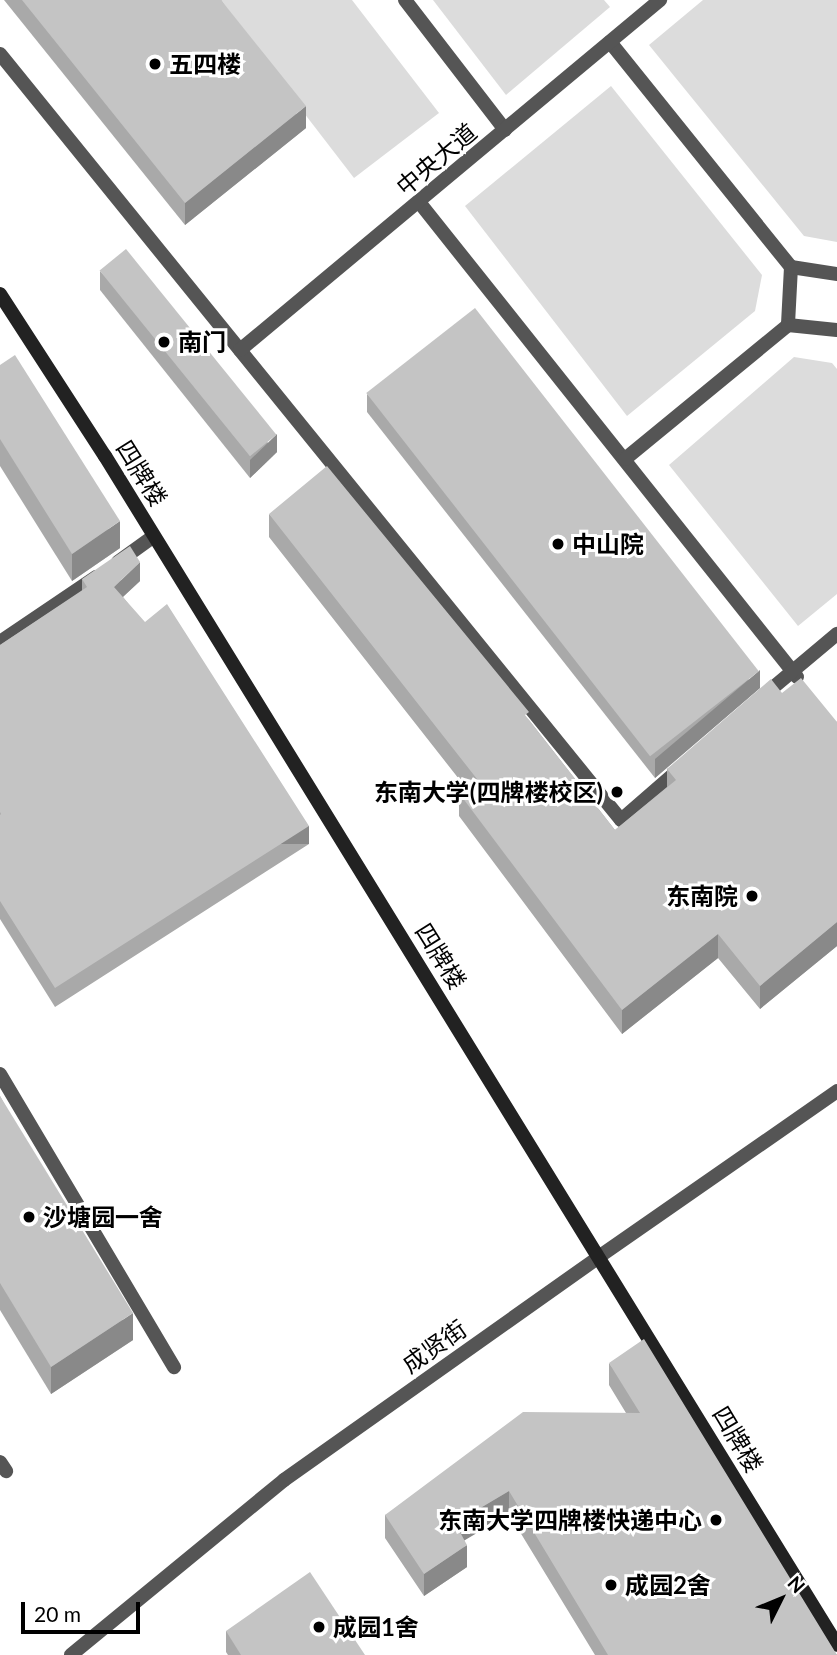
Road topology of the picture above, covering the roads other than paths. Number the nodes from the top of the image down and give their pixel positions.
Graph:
1 (405, 0) edge
2 (660, 0) edge
3 (610, 42) junction
4 (0, 54) edge
5 (505, 130) junction
6 (419, 202) junction
7 (791, 267) junction
8 (837, 274) edge
9 (0, 294) edge
10 (788, 325) junction
11 (837, 330) edge
12 (240, 351) junction
13 (625, 459) junction
14 (154, 536) junction
15 (837, 634) edge
16 (0, 642) edge
17 (792, 671) junction
18 (810, 692) edge
19 (752, 706) edge
20 (691, 759) edge
21 (0, 1074) edge
22 (837, 1091) edge
23 (600, 1256) junction
24 (174, 1367) dead end
25 (837, 1645) edge
26 (71, 1655) edge

1 - 5 street
2 - 3 street, 中央大道
3 - 5 street, 中央大道
3 - 7 street
4 - 12 street
5 - 6 street, 中央大道
6 - 12 street, 中央大道
6 - 13 street
7 - 8 street
7 - 10 street
9 - 14 street, 四牌楼
10 - 11 street
10 - 13 street
12 - 20 street
13 - 17 street
14 - 16 street
14 - 23 street, 四牌楼
15 - 17 street
17 - 18 street
17 - 19 street
21 - 24 street
22 - 23 street, 成贤街
23 - 25 street, 四牌楼
23 - 26 street, 成贤街

